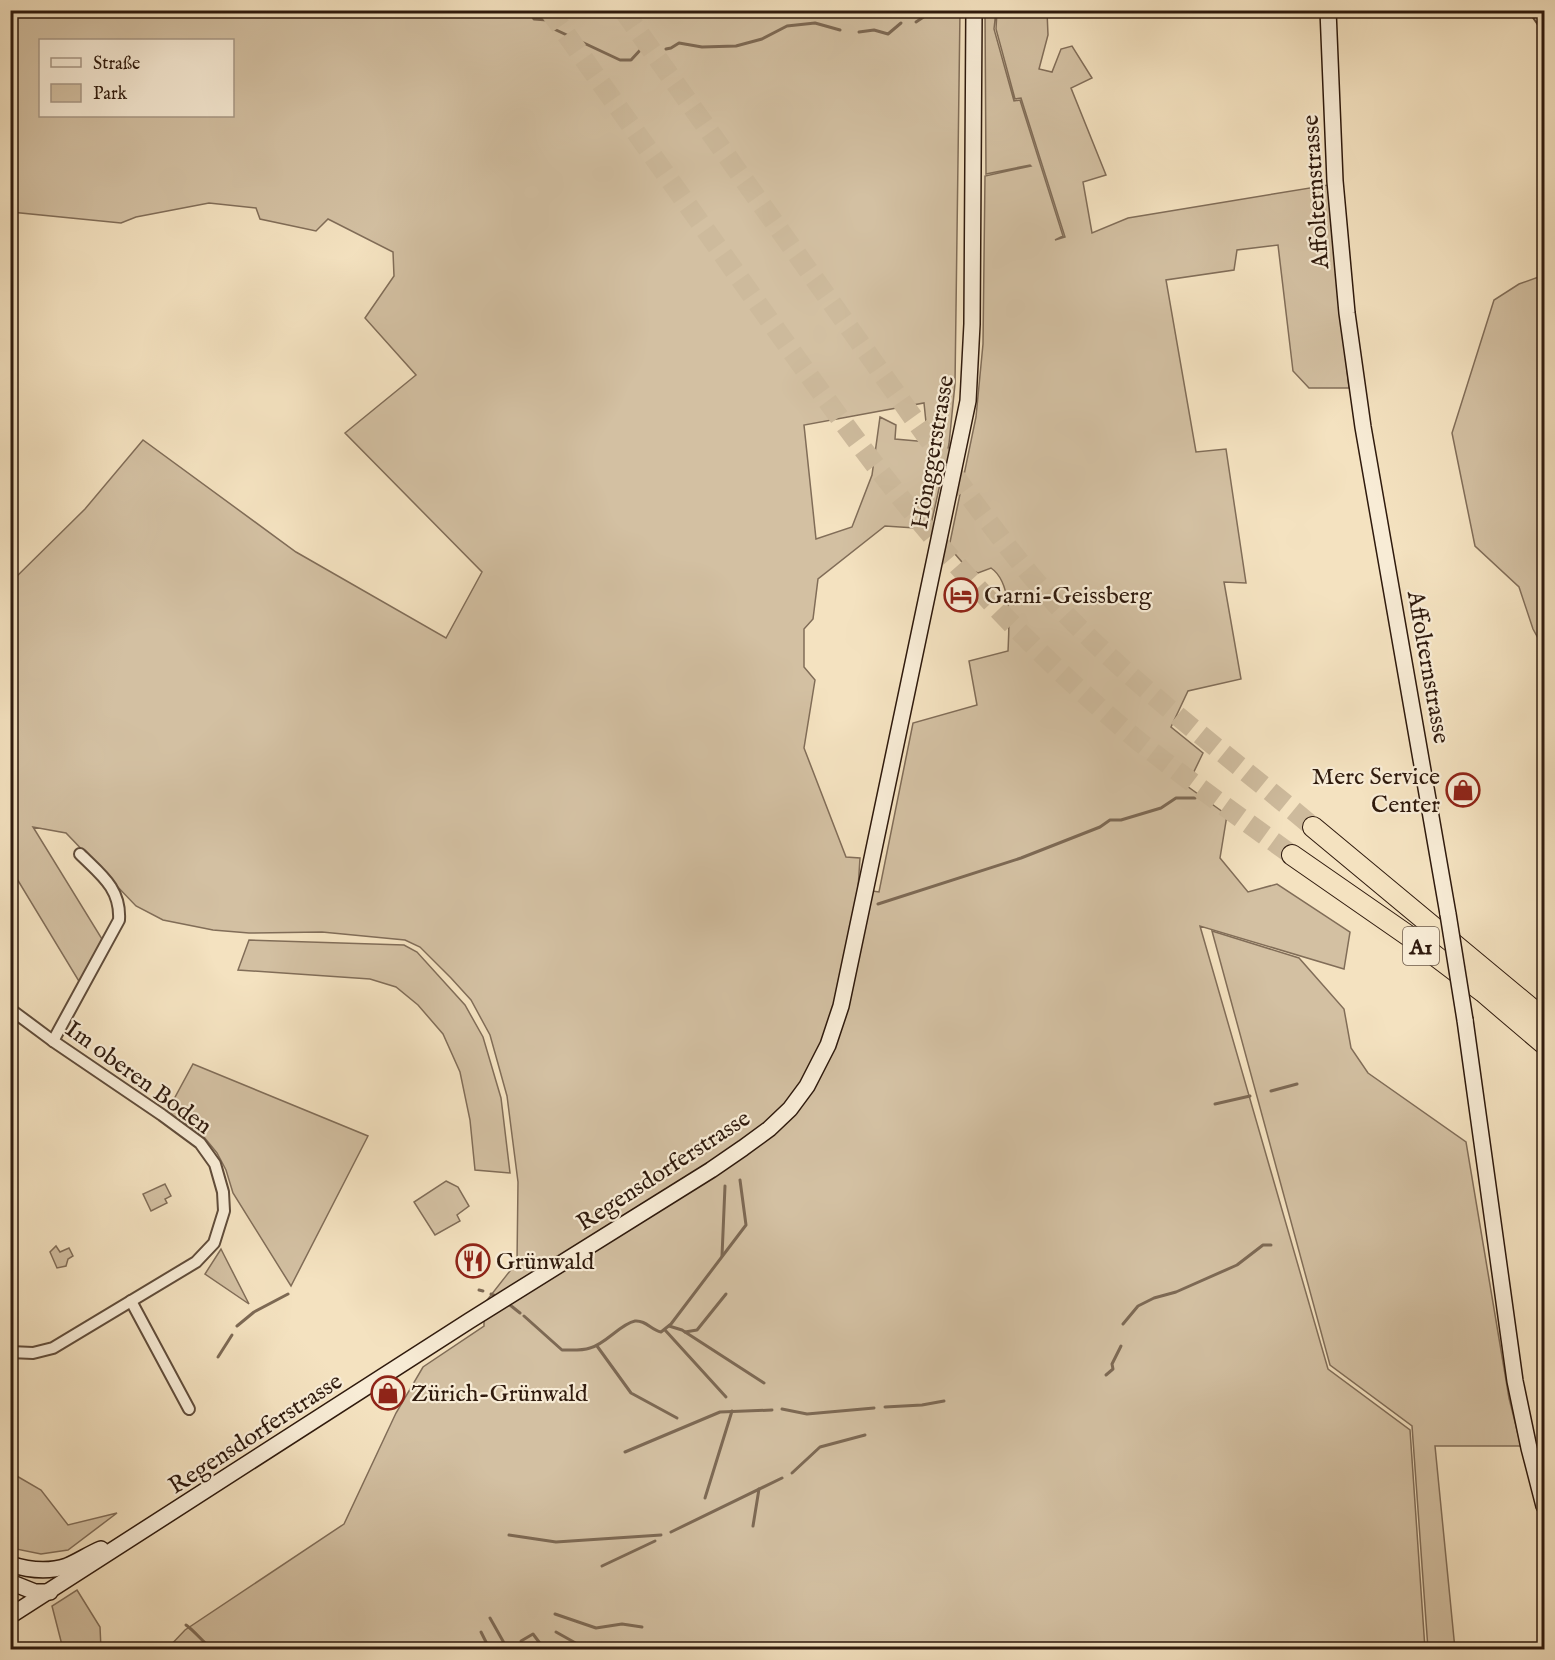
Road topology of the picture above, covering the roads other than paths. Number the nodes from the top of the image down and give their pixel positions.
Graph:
1 (974, 10) edge
2 (1328, 10) edge
3 (1535, 10) edge
4 (1545, 23) edge
5 (1313, 827) tunnel mouth
6 (80, 854) dead end
7 (1292, 855) tunnel mouth
8 (866, 894) joint
9 (10, 1009) edge
10 (1545, 1018) edge
11 (53, 1041) junction
12 (1545, 1044) edge
13 (131, 1301) junction
14 (10, 1352) edge
15 (189, 1410) dead end
16 (1545, 1506) edge
17 (122, 1544) junction
18 (10, 1564) edge
19 (36, 1570) junction
20 (10, 1582) edge
21 (50, 1592) junction
22 (10, 1616) edge

1 - 8 main road, Hönggerstrasse
2 - 16 main road, Affolternstrasse, bridge
3 - 4 street
5 - 10 highway, A1
6 - 11 street
7 - 12 highway, A1
8 - 17 main road, Regensdorferstrasse
9 - 11 street, Im oberen Boden
11 - 13 street, Im oberen Boden
13 - 14 street, Im oberen Boden
13 - 15 street
17 - 19 main road, Regensdorferstrasse
17 - 21 main road, Regensdorferstrasse
18 - 19 main road
19 - 21 main road
20 - 21 main road
21 - 22 main road, Regensdorferstrasse

